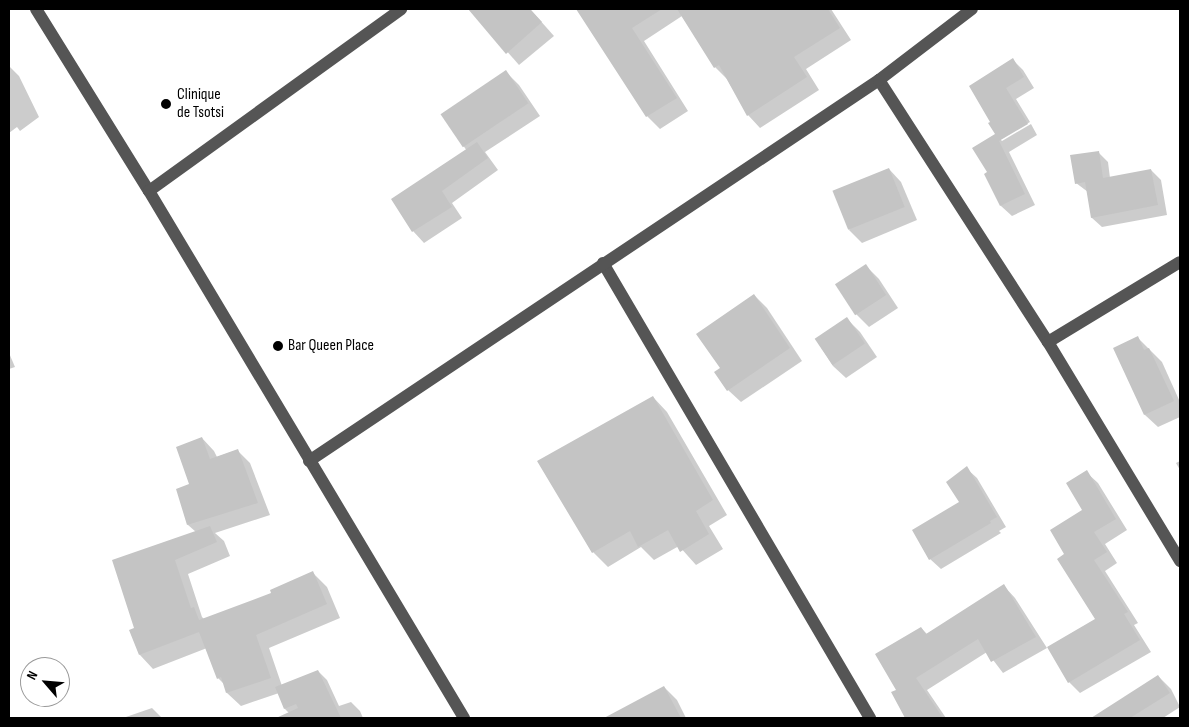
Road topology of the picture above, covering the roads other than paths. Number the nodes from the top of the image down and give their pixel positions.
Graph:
1 (36, 9) edge
2 (401, 9) edge
3 (972, 9) edge
4 (879, 80) junction
5 (150, 191) junction
6 (1180, 262) edge
7 (603, 263) junction
8 (1048, 342) junction
9 (309, 461) junction
10 (1180, 561) edge
11 (464, 718) edge
12 (870, 718) edge

1 - 5 street
2 - 5 street
3 - 4 street
4 - 7 street
4 - 8 street
5 - 9 street
6 - 8 street
7 - 9 street
7 - 12 street
8 - 10 street
9 - 11 street

